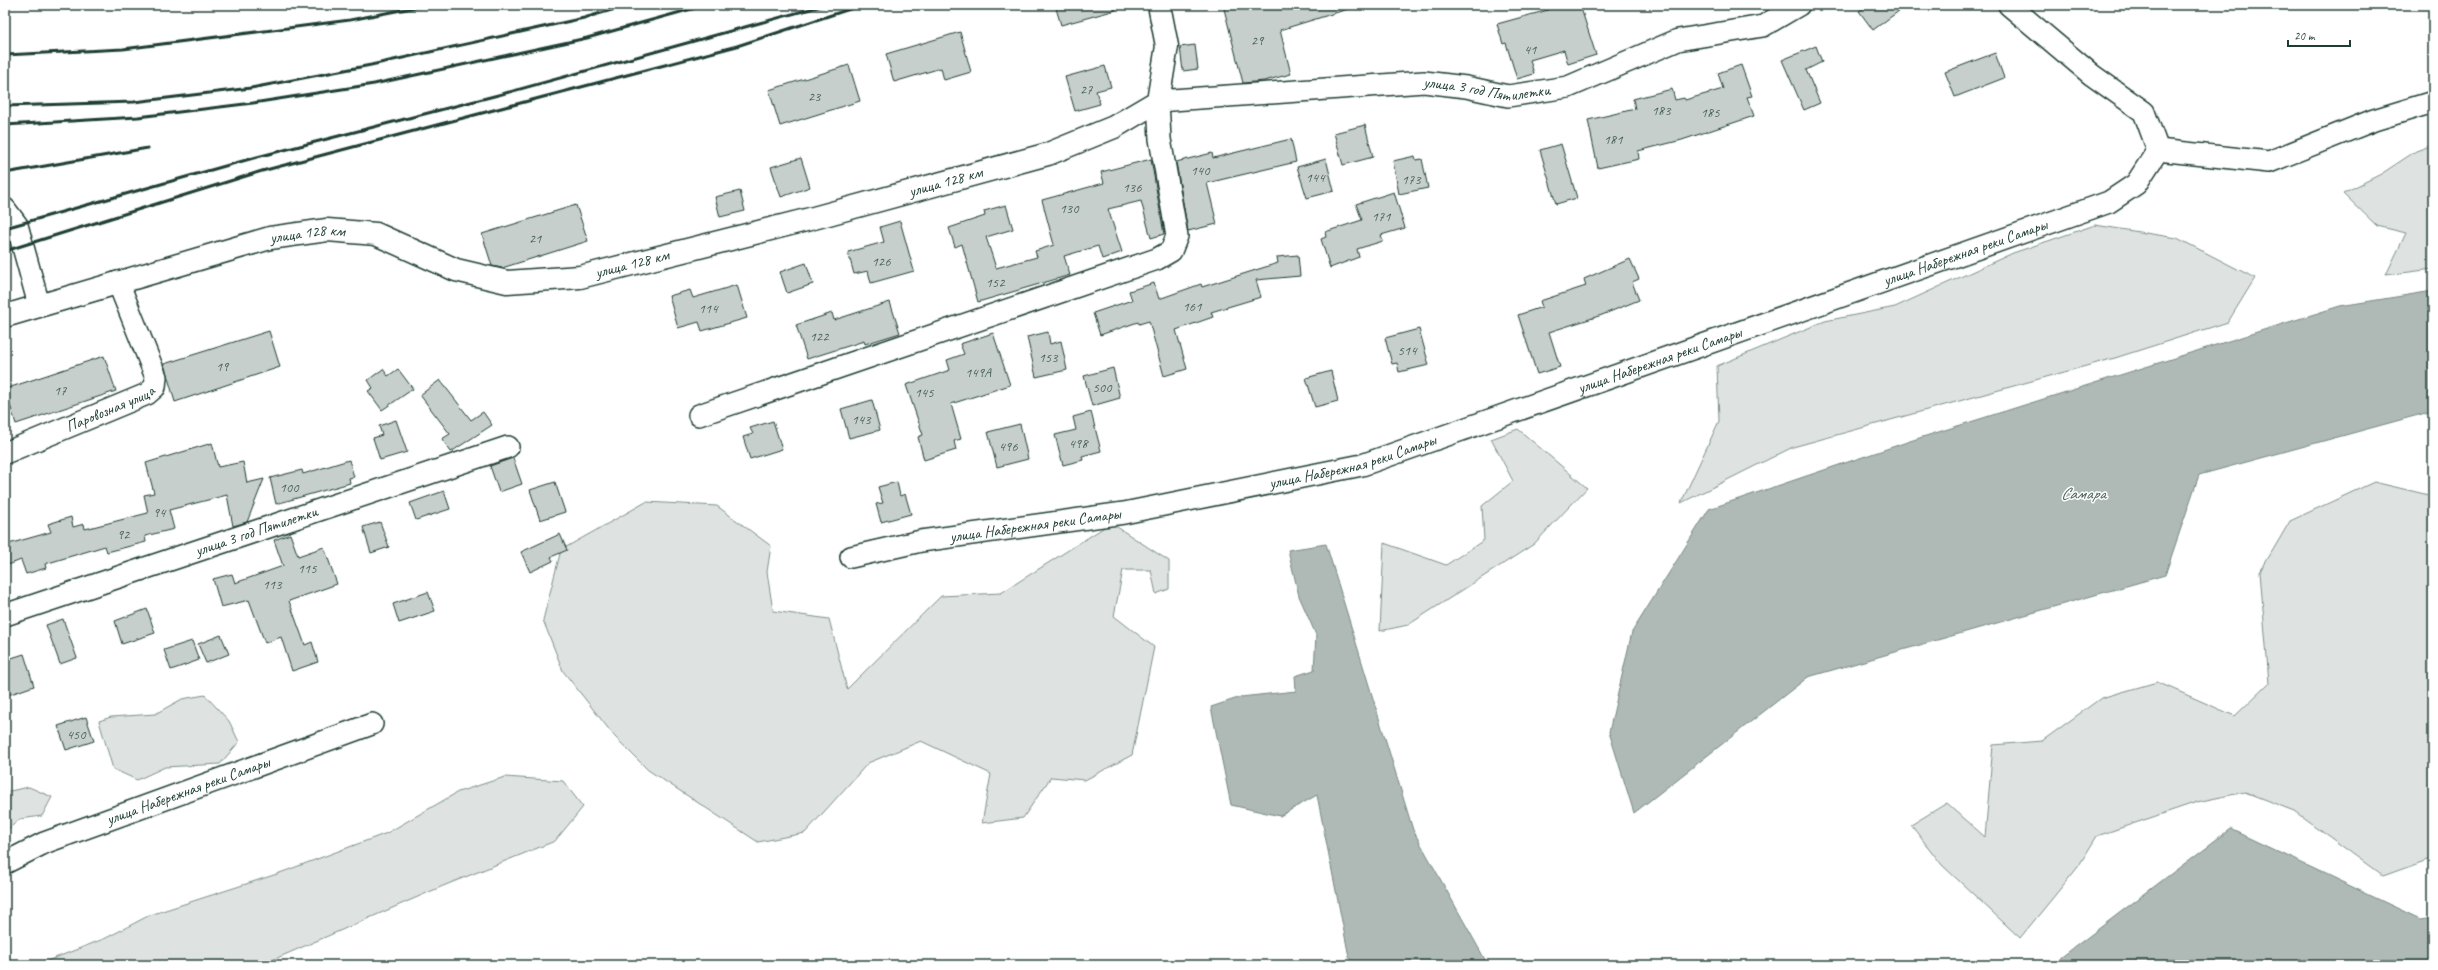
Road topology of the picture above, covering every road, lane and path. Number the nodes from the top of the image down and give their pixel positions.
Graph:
1 (1159, 5) edge
2 (1799, 5) edge
3 (2009, 5) edge
4 (1158, 101) junction
5 (2433, 102) edge
6 (2158, 150) junction
7 (5, 209) edge
8 (118, 282) junction
9 (39, 305) junction
10 (5, 316) edge
11 (699, 415) dead end
12 (508, 447) dead end
13 (5, 453) edge
14 (851, 557) dead end
15 (5, 615) edge
16 (372, 724) dead end
17 (5, 863) edge

1 - 4 street
2 - 4 street, улица 3 год Пятилетки
3 - 6 street
4 - 8 street, улица 128 км
4 - 11 street
5 - 6 street
6 - 14 street, улица Набережная реки Самары
7 - 9 street
8 - 9 street, улица 128 км
8 - 13 street, Паровозная улица
9 - 10 street, улица 128 км
12 - 15 street, улица 3 год Пятилетки
16 - 17 street, улица Набережная реки Самары

